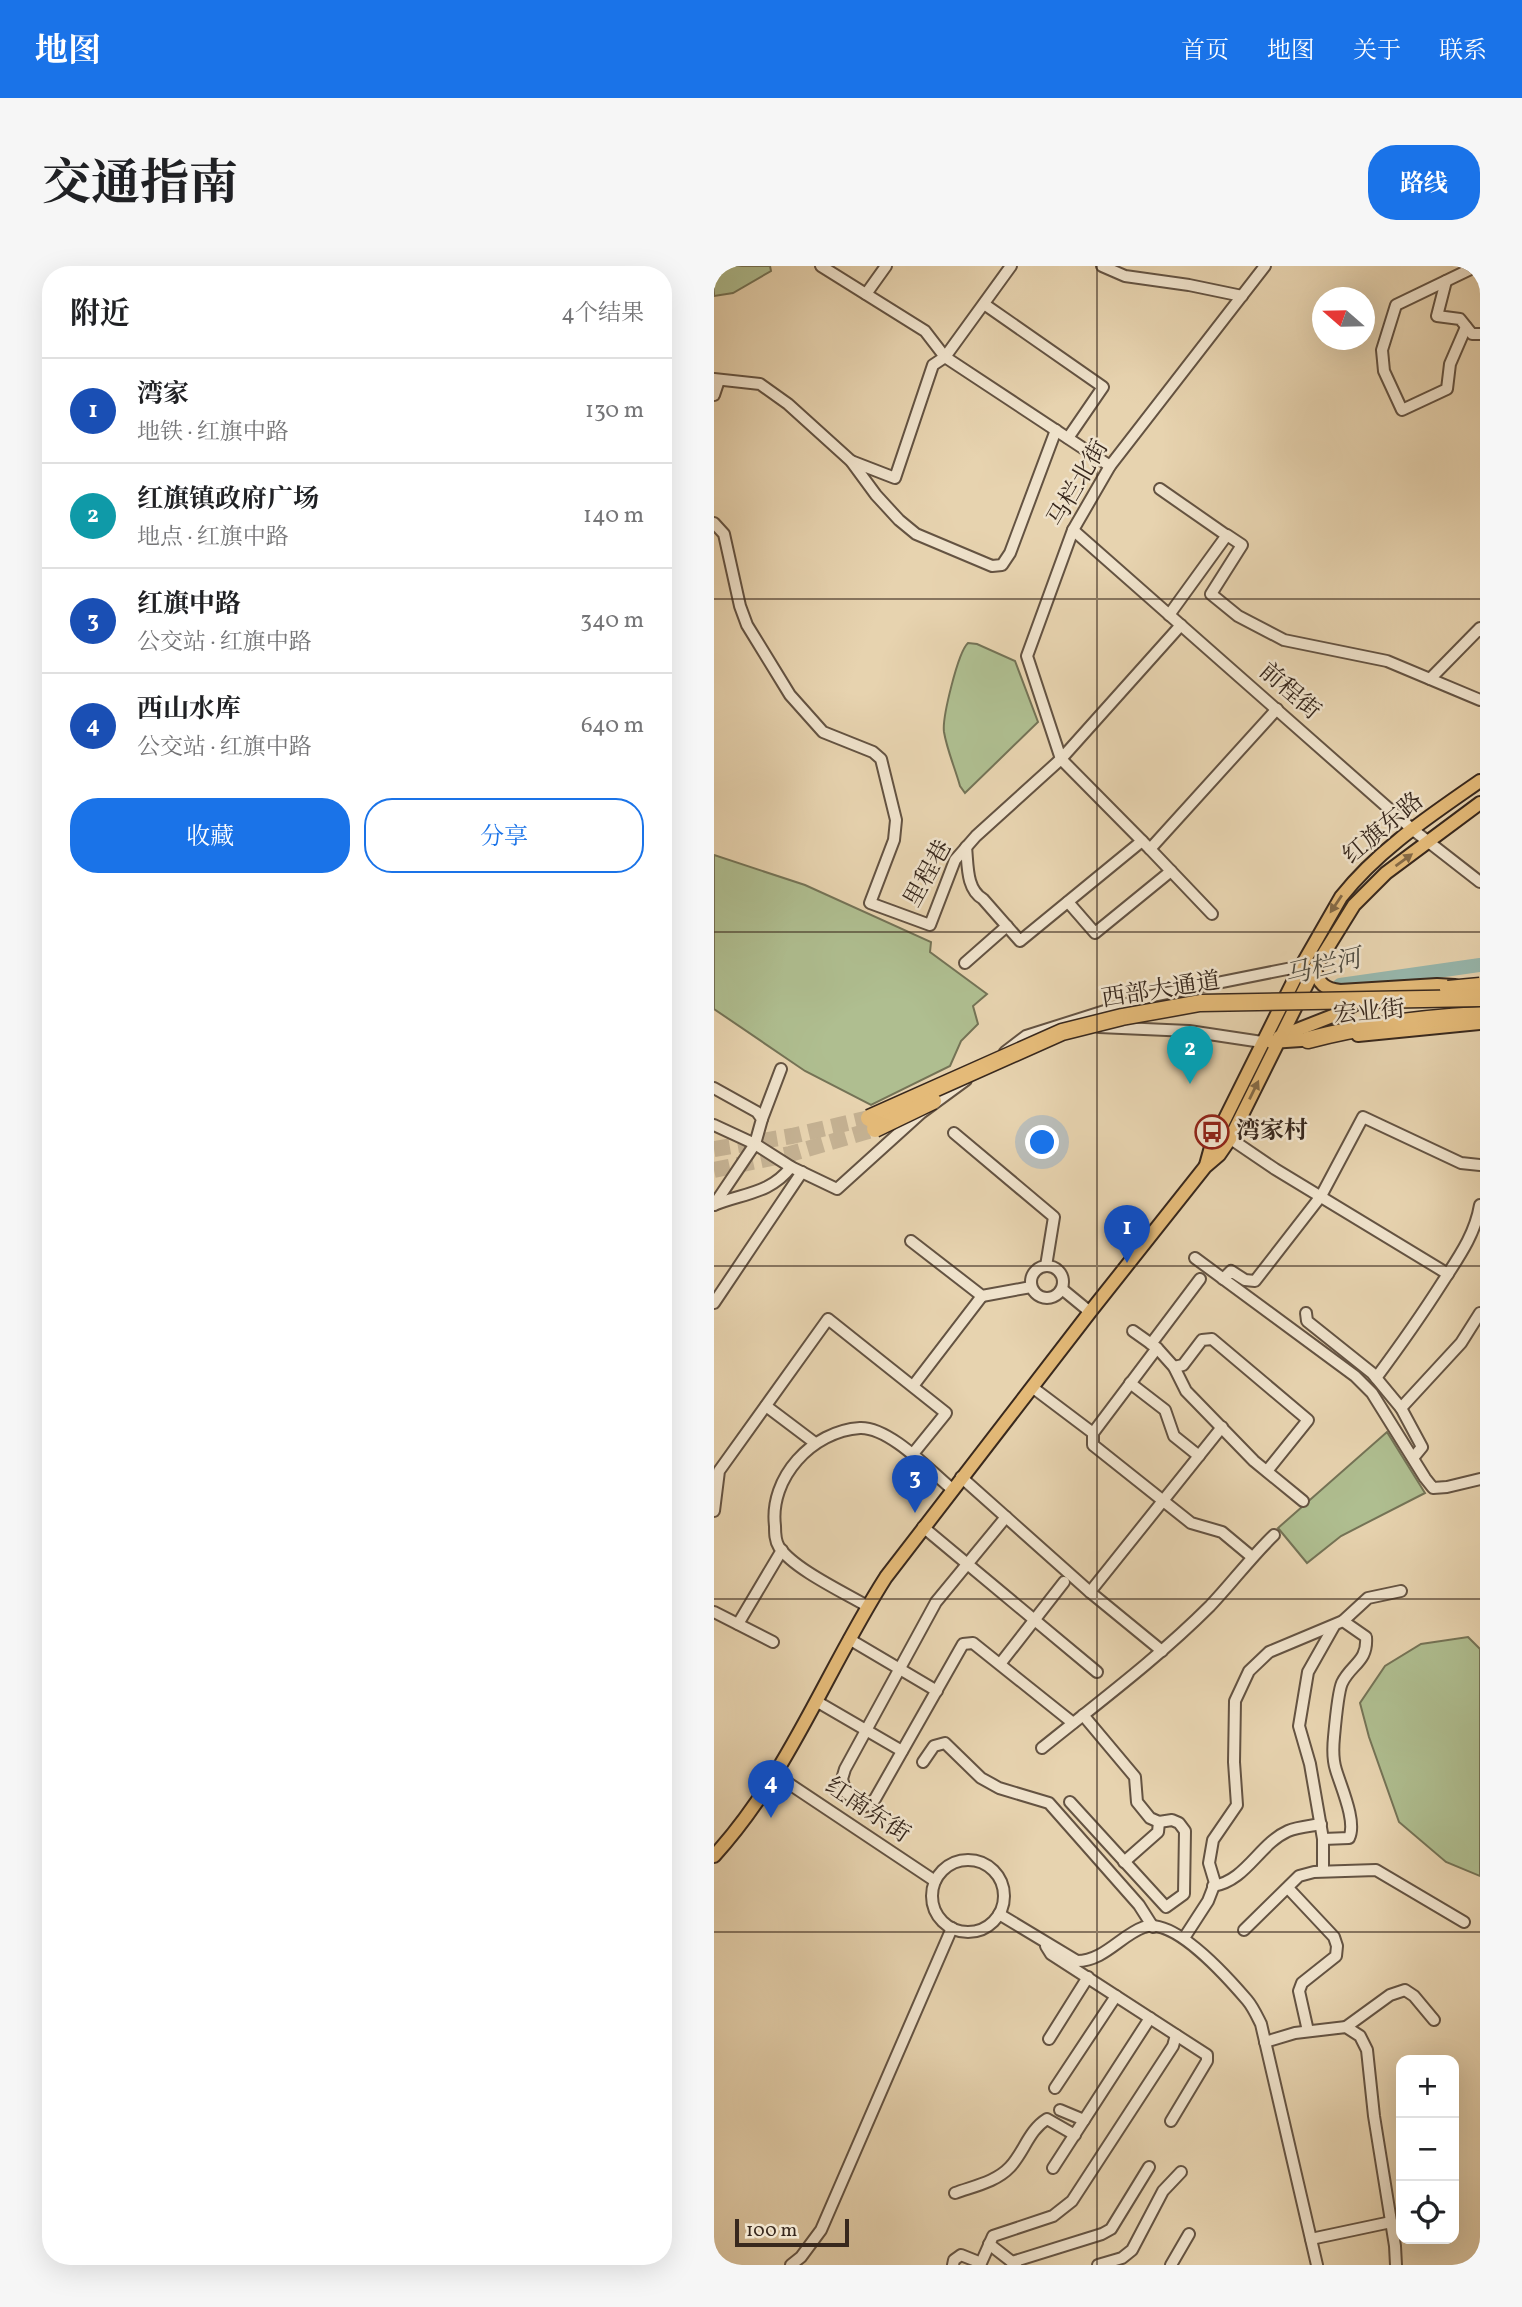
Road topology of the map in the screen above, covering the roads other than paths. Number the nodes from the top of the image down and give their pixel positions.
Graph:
1 (821, 266) edge
2 (886, 266) edge
3 (1011, 266) edge
4 (1102, 266) edge
5 (1265, 266) edge
6 (1477, 266) edge
7 (1446, 281) junction
8 (866, 294) junction
9 (1242, 296) junction
10 (984, 304) junction
11 (1466, 327) junction
12 (1480, 334) edge
13 (945, 357) junction
14 (717, 380) edge
15 (714, 395) edge
16 (1056, 430) junction
17 (1068, 438) junction
18 (851, 461) junction
19 (1110, 466) junction
20 (1160, 489) dead end
21 (714, 523) edge
22 (1073, 530) junction
23 (1226, 536) junction
24 (1169, 615) junction
25 (1181, 625) junction
26 (1480, 628) edge
27 (1430, 679) junction
28 (1480, 699) edge
29 (1276, 709) junction
30 (1061, 758) junction
31 (1480, 781) edge
32 (1480, 803) edge
33 (1412, 829) junction
34 (1428, 842) junction
35 (1146, 845) junction
36 (966, 848) junction
37 (1171, 871) junction
38 (1480, 883) edge
39 (1068, 902) junction
40 (1212, 914) dead end
41 (1007, 926) junction
42 (965, 963) dead end
43 (1315, 968) junction
44 (1300, 969) junction
45 (1480, 986) edge
46 (1378, 992) junction
47 (1480, 998) edge
48 (1480, 1005) edge
49 (1480, 1015) edge
50 (1480, 1023) edge
51 (1061, 1025) junction
52 (1274, 1037) junction
53 (1308, 1040) junction
54 (781, 1069) dead end
55 (714, 1088) edge
56 (762, 1119) junction
57 (714, 1125) edge
58 (954, 1133) dead end
59 (1225, 1135) junction
60 (755, 1144) junction
61 (1480, 1165) edge
62 (791, 1167) junction
63 (802, 1172) junction
64 (1321, 1196) junction
65 (714, 1205) edge
66 (1480, 1205) edge
67 (911, 1241) dead end
68 (1195, 1258) dead end
69 (1046, 1266) junction
70 (1448, 1274) junction
71 (1200, 1279) dead end
72 (1223, 1279) junction
73 (1031, 1287) junction
74 (1062, 1289) junction
75 (982, 1296) junction
76 (714, 1303) edge
77 (1090, 1312) junction
78 (1306, 1313) dead end
79 (1480, 1313) edge
80 (1133, 1331) dead end
81 (1154, 1346) junction
82 (1174, 1367) junction
83 (1376, 1378) junction
84 (1130, 1383) junction
85 (914, 1386) junction
86 (1032, 1387) junction
87 (766, 1406) junction
88 (1401, 1408) junction
89 (1222, 1427) junction
90 (1093, 1433) junction
91 (815, 1443) junction
92 (912, 1455) junction
93 (1199, 1456) junction
94 (1413, 1458) junction
95 (1267, 1471) junction
96 (961, 1478) junction
97 (1480, 1479) edge
98 (952, 1489) junction
99 (1163, 1500) junction
100 (1303, 1501) dead end
101 (714, 1511) edge
102 (1006, 1517) junction
103 (923, 1527) junction
104 (1274, 1535) dead end
105 (782, 1550) junction
106 (1251, 1557) junction
107 (967, 1565) junction
108 (1064, 1582) dead end
109 (1401, 1591) dead end
110 (1090, 1592) junction
111 (867, 1605) junction
112 (714, 1612) edge
113 (1034, 1620) junction
114 (738, 1624) junction
115 (1339, 1624) junction
116 (849, 1639) junction
117 (773, 1642) dead end
118 (1162, 1651) junction
119 (1000, 1664) junction
120 (900, 1669) junction
121 (1097, 1672) dead end
122 (937, 1691) junction
123 (816, 1701) junction
124 (1083, 1715) junction
125 (1073, 1723) junction
126 (867, 1729) junction
127 (1042, 1748) dead end
128 (902, 1751) junction
129 (923, 1762) dead end
130 (776, 1775) junction
131 (1070, 1802) dead end
132 (1159, 1822) junction
133 (1321, 1824) junction
134 (1323, 1839) junction
135 (714, 1856) edge
136 (1124, 1862) junction
137 (1323, 1867) dead end
138 (935, 1881) junction
139 (1213, 1886) junction
140 (1287, 1888) junction
141 (999, 1914) junction
142 (1464, 1922) dead end
143 (1153, 1927) junction
144 (952, 1928) junction
145 (1244, 1930) dead end
146 (1184, 1938) junction
147 (1043, 1941) junction
148 (1088, 1977) junction
149 (1116, 1996) junction
150 (1150, 2018) junction
151 (1434, 2020) dead end
152 (1346, 2027) junction
153 (1308, 2031) junction
154 (1176, 2035) junction
155 (1049, 2039) dead end
156 (1265, 2042) junction
157 (1055, 2088) dead end
158 (1060, 2110) dead end
159 (1084, 2120) junction
160 (1171, 2121) dead end
161 (1074, 2135) junction
162 (1149, 2167) dead end
163 (1053, 2168) dead end
164 (1181, 2172) dead end
165 (955, 2193) dead end
166 (1391, 2222) junction
167 (1189, 2234) dead end
168 (1311, 2239) junction
169 (989, 2244) junction
170 (1014, 2264) edge
171 (791, 2265) edge
172 (953, 2265) edge
173 (1098, 2265) edge
174 (1171, 2265) edge
175 (1317, 2265) edge
176 (1396, 2265) edge

1 - 8 street
2 - 8 street
3 - 10 street
4 - 9 street
5 - 9 street, 马栏北街
6 - 7 street
7 - 11 street
7 - 11 street
8 - 13 street
9 - 19 street, 马栏北街
10 - 13 street
10 - 17 street
11 - 12 street
13 - 16 street
13 - 18 street
14 - 15 street
14 - 18 street
16 - 17 street
16 - 18 street
17 - 19 street
19 - 22 street, 马栏北街
20 - 23 street
21 - 36 street, 里程巷
22 - 24 street, 前程街
22 - 30 street, 马栏北街
23 - 24 street
23 - 27 street
24 - 25 street, 前程街
25 - 29 street, 前程街
25 - 30 street, 里程巷
26 - 27 street
27 - 28 street
29 - 33 street, 前程街
29 - 35 street
30 - 35 street
30 - 36 street, 里程巷
31 - 33 main road, 红旗东路
32 - 34 main road, 红旗东路
33 - 34 street, 前程街
33 -> 44 main road, 红旗东路
34 - 38 street, 前程街
43 -> 34 main road, 红旗东路
35 - 37 street
35 - 39 street
36 - 41 street
37 - 39 street
37 - 40 street
39 - 41 street
41 - 42 street
43 - 46 main road, 宏业街
43 - 52 main road, 红旗东路
44 - 51 street
44 - 52 main road, 红旗东路
45 - 46 highway, bridge
46 - 52 main road, bridge
47 - 48 highway, 西部大通道, bridge
49 - 53 highway
50 - 53 main road, 宏业街
51 - 52 street
51 - 63 street
52 - 53 main road, 宏业街
52 - 59 main road
54 - 56 street
55 - 56 street
56 - 60 street
57 - 60 street
58 - 69 street
59 - 64 street
59 - 77 main road
60 - 62 street
60 - 65 street
61 - 64 street
62 - 63 street
62 - 65 street
63 - 76 street
64 - 70 street
64 - 72 street
66 - 70 street
67 - 75 street
68 - 72 street
69 - 73 street
69 - 74 street
70 - 83 street
71 - 81 street
72 - 94 street
73 - 74 street
73 - 75 street
74 - 77 street
75 - 85 street
77 - 86 main road
78 - 83 street
79 - 88 street
80 - 81 street
81 - 82 street
81 - 84 street
82 - 89 street
82 - 95 street
83 - 88 street
84 - 90 street
84 - 93 street
85 - 87 street
85 - 92 street
86 - 90 street
86 - 96 main road
87 - 91 street
87 - 101 street
88 - 94 street
89 - 93 street
89 - 95 street
90 - 99 street
91 - 92 street
91 - 105 street
92 - 98 street
93 - 99 street
94 - 97 street
95 - 100 street
96 - 98 main road
96 - 102 street
98 - 103 main road
99 - 106 street
99 - 110 street
102 - 107 street
102 - 110 street
103 - 107 street
103 - 111 main road
104 - 106 street
105 - 111 street
105 - 114 street
106 - 118 street
107 - 113 street
107 - 120 street
108 - 113 street
109 - 115 street
110 - 118 street
111 - 116 main road
112 - 114 street
113 - 119 street
113 - 121 street
114 - 117 street
115 - 133 street
115 - 134 street
115 - 139 street
116 - 120 street
116 - 123 main road
118 - 124 street
119 - 122 street
119 - 125 street
120 - 122 street
120 - 126 street
122 - 128 street
123 - 126 street
123 - 130 main road
124 - 125 street
124 - 132 street
125 - 127 street
126 - 128 street
126 - 128 street
129 - 143 street
130 - 135 main road
130 - 138 street, 红南东街
131 - 136 street
132 - 136 street
132 - 136 street
133 - 134 street
133 - 139 street
134 - 137 street
138 - 141 street
138 - 144 street
139 - 146 street
140 - 142 street
140 - 145 street
140 - 153 street
141 - 144 street
141 - 147 street
143 - 146 street
143 - 147 street
144 - 171 street
146 - 156 street
147 - 148 street
148 - 149 street
148 - 155 street
149 - 150 street
149 - 157 street
150 - 154 street
150 - 159 street
151 - 152 street
152 - 153 street
152 - 166 street
153 - 156 street
154 - 160 street
154 - 169 street
156 - 168 street
158 - 159 street
159 - 161 street
161 - 163 street
161 - 165 street
162 - 170 street
164 - 173 street
166 - 168 street
166 - 176 street
167 - 174 street
168 - 175 street
169 - 170 street
169 - 172 street

